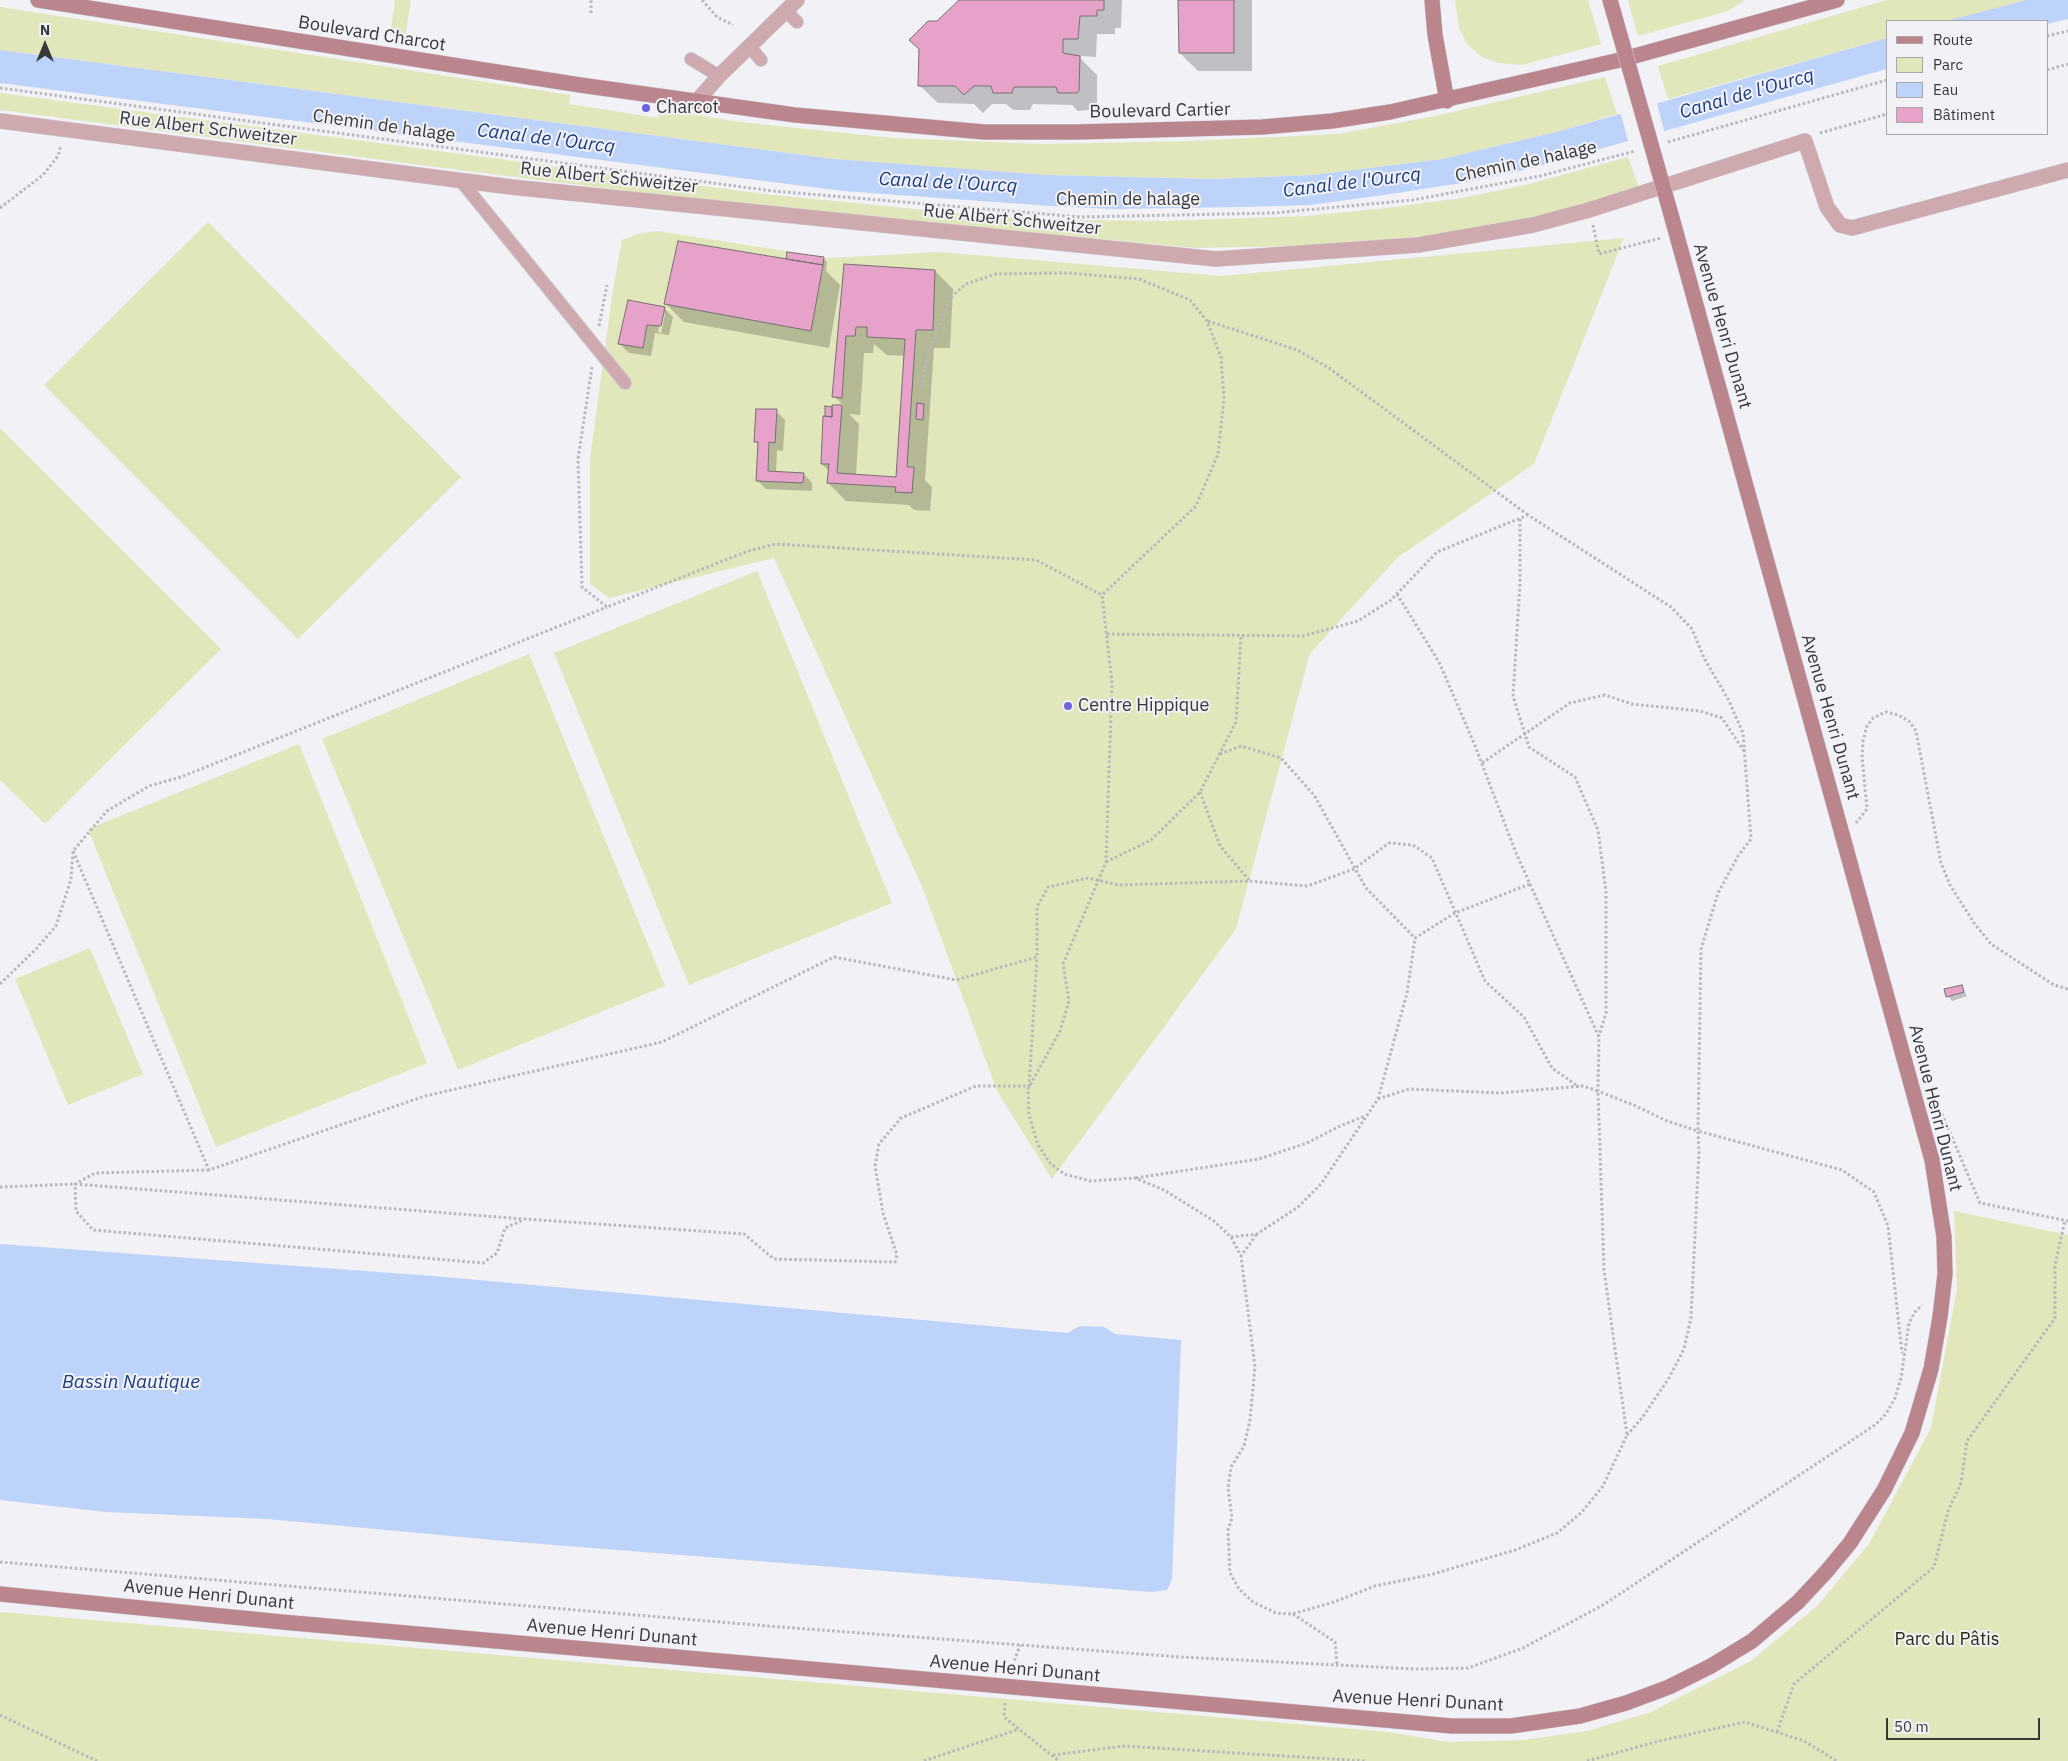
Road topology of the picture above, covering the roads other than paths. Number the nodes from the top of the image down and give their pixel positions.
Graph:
1 (41, 0) edge
2 (797, 0) edge
3 (1432, 0) edge
4 (1837, 0) edge
5 (1808, 4) edge
6 (1612, 7) edge
7 (786, 11) junction
8 (797, 22) dead end
9 (750, 47) junction
10 (691, 59) dead end
11 (761, 60) dead end
12 (719, 76) junction
13 (1447, 100) junction
14 (696, 102) junction
15 (0, 121) edge
16 (2068, 170) edge
17 (461, 180) junction
18 (625, 383) dead end
19 (0, 1594) edge

1 - 14 street, Boulevard Charcot
2 - 7 street
3 - 13 street
4 - 5 street, Boulevard Cartier
5 - 13 street, Boulevard Cartier
6 - 19 street, Avenue Henri Dunant, bridge
7 - 8 lane
7 - 9 street
9 - 11 lane
9 - 12 street
10 - 12 lane
12 - 14 street
13 - 14 street, Boulevard Cartier
15 - 17 street, Rue Albert Schweitzer
16 - 17 street, Rue Albert Schweitzer
17 - 18 lane

